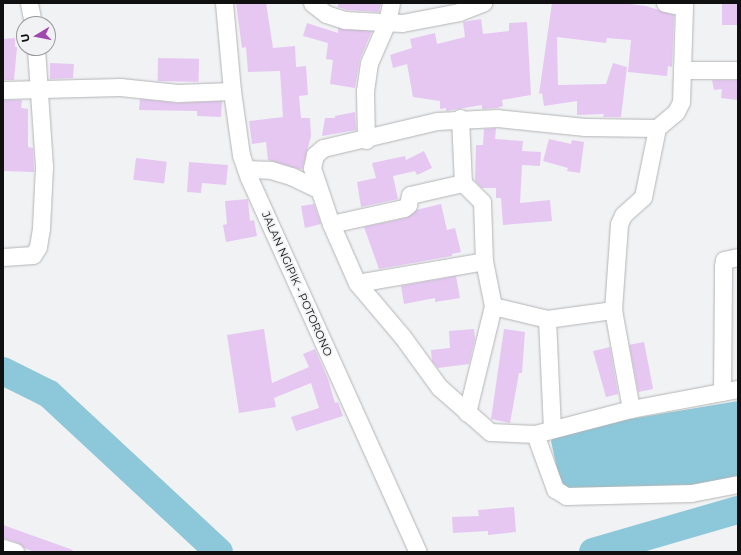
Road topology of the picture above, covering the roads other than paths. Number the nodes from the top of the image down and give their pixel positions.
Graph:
1 (29, 3) edge
2 (224, 3) edge
3 (312, 3) edge
4 (391, 3) edge
5 (483, 3) edge
6 (665, 3) edge
7 (684, 5) edge
8 (31, 16) edge
9 (387, 22) junction
10 (37, 56) edge
11 (682, 70) junction
12 (738, 70) edge
13 (39, 89) junction
14 (3, 90) edge
15 (232, 91) junction
16 (460, 118) junction
17 (657, 128) junction
18 (366, 140) junction
19 (246, 169) junction
20 (463, 183) junction
21 (318, 188) junction
22 (331, 224) junction
23 (3, 257) edge
24 (738, 258) edge
25 (484, 261) junction
26 (357, 283) junction
27 (493, 306) junction
28 (613, 310) junction
29 (547, 319) junction
30 (730, 390) edge
31 (630, 409) junction
32 (467, 413) junction
33 (552, 428) junction
34 (535, 434) junction
35 (738, 484) edge
36 (3, 548) edge
37 (15, 552) edge
38 (418, 552) edge

1 - 8 street
2 - 15 street, JALAN NGIPIK - POTORONO
3 - 9 street
4 - 9 street
5 - 9 street
6 - 7 street
7 - 11 street
9 - 18 street
10 - 13 street
11 - 12 street
11 - 17 street
13 - 14 street
13 - 15 street
13 - 23 street
15 - 19 street, JALAN NGIPIK - POTORONO
16 - 17 street
16 - 18 street
16 - 20 street
17 - 28 street
18 - 21 street
19 - 21 street
19 - 38 street, JALAN NGIPIK - POTORONO
20 - 22 street
20 - 25 street
21 - 22 street
22 - 26 street
24 - 30 street
25 - 26 street
25 - 27 street
26 - 32 street
27 - 29 street
27 - 32 street
28 - 29 street
28 - 31 street
29 - 33 street
30 - 31 street
31 - 33 street
32 - 34 street
33 - 34 street
34 - 35 street
36 - 37 street

